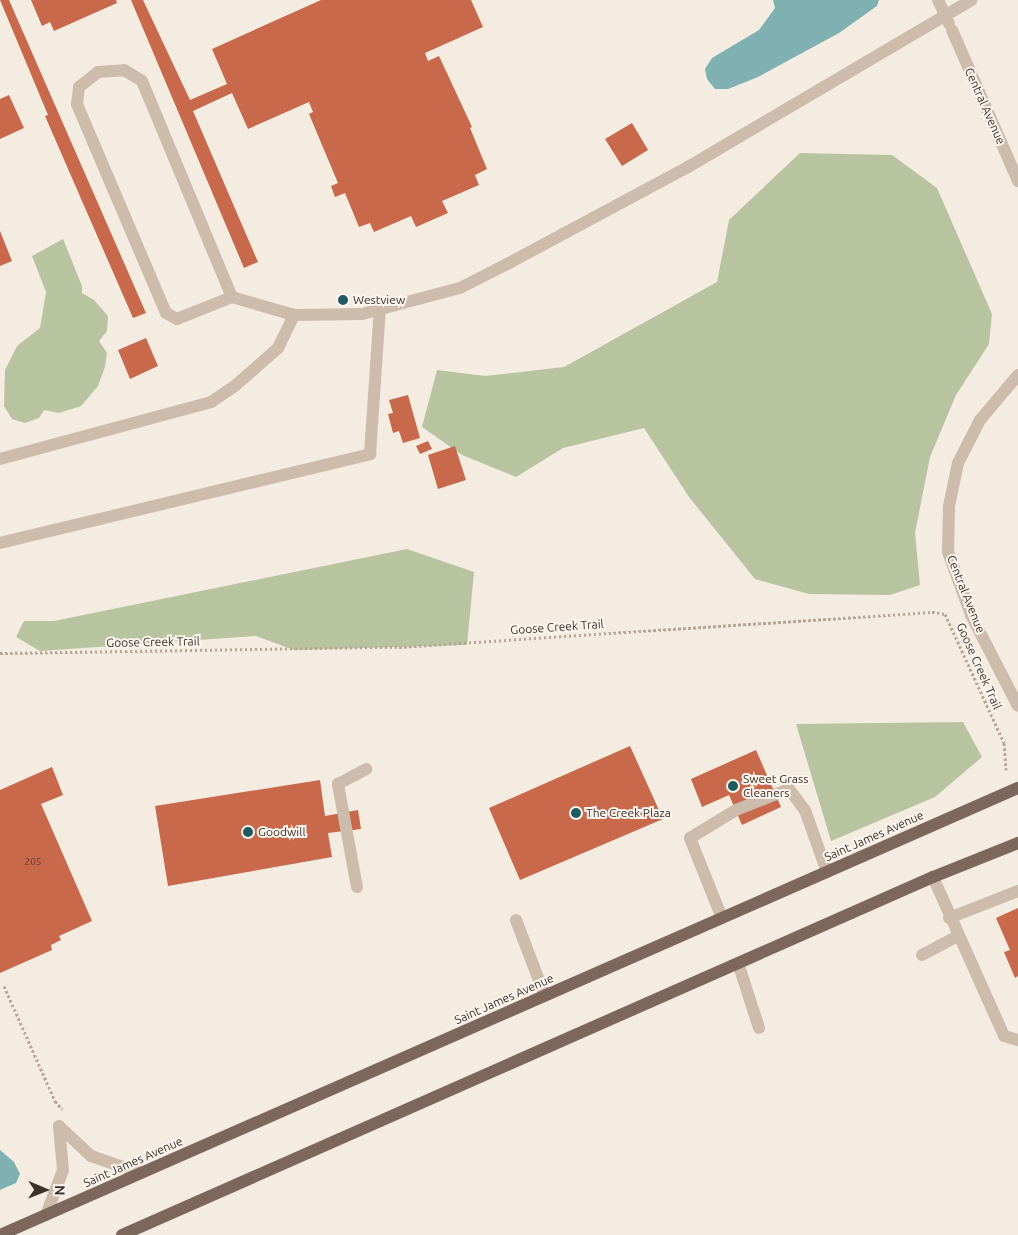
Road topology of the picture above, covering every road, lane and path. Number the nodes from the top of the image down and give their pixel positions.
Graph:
1 (938, 0) edge
2 (972, 0) edge
3 (946, 17) junction
4 (1018, 181) edge
5 (232, 297) junction
6 (380, 309) junction
7 (294, 315) junction
8 (1018, 375) edge
9 (0, 459) edge
10 (0, 543) edge
11 (0, 653) edge
12 (1018, 706) edge
13 (366, 769) dead end
14 (1006, 770) dead end
15 (1018, 788) edge
16 (1018, 843) edge
17 (827, 872) junction
18 (933, 878) junction
19 (357, 887) dead end
20 (1018, 891) edge
21 (722, 918) junction
22 (949, 918) junction
23 (516, 920) dead end
24 (957, 936) junction
25 (922, 955) dead end
26 (739, 966) junction
27 (4, 986) dead end
28 (545, 996) junction
29 (759, 1028) dead end
30 (1018, 1040) edge
31 (67, 1113) dead end
32 (140, 1173) junction
33 (46, 1215) junction
34 (0, 1235) edge
35 (122, 1235) edge

1 - 3 street, Central Avenue
2 - 3 street
3 - 4 street, Central Avenue
3 - 6 street
5 - 5 street
5 - 7 street
6 - 7 street
6 - 10 street
7 - 9 street
8 - 12 street, Central Avenue
11 - 14 path, Goose Creek Trail
13 - 19 street
15 - 17 main road, Saint James Avenue
16 - 18 main road
17 - 21 main road, Saint James Avenue
17 - 21 street
18 - 22 street
18 - 26 main road
20 - 22 street
21 - 28 main road, Saint James Avenue
22 - 24 street
23 - 28 street
24 - 25 street
24 - 30 street
26 - 29 street
26 - 35 main road
27 - 31 path
28 - 32 main road, Saint James Avenue
32 - 33 main road, Saint James Avenue
32 - 33 street
33 - 34 main road, Saint James Avenue

